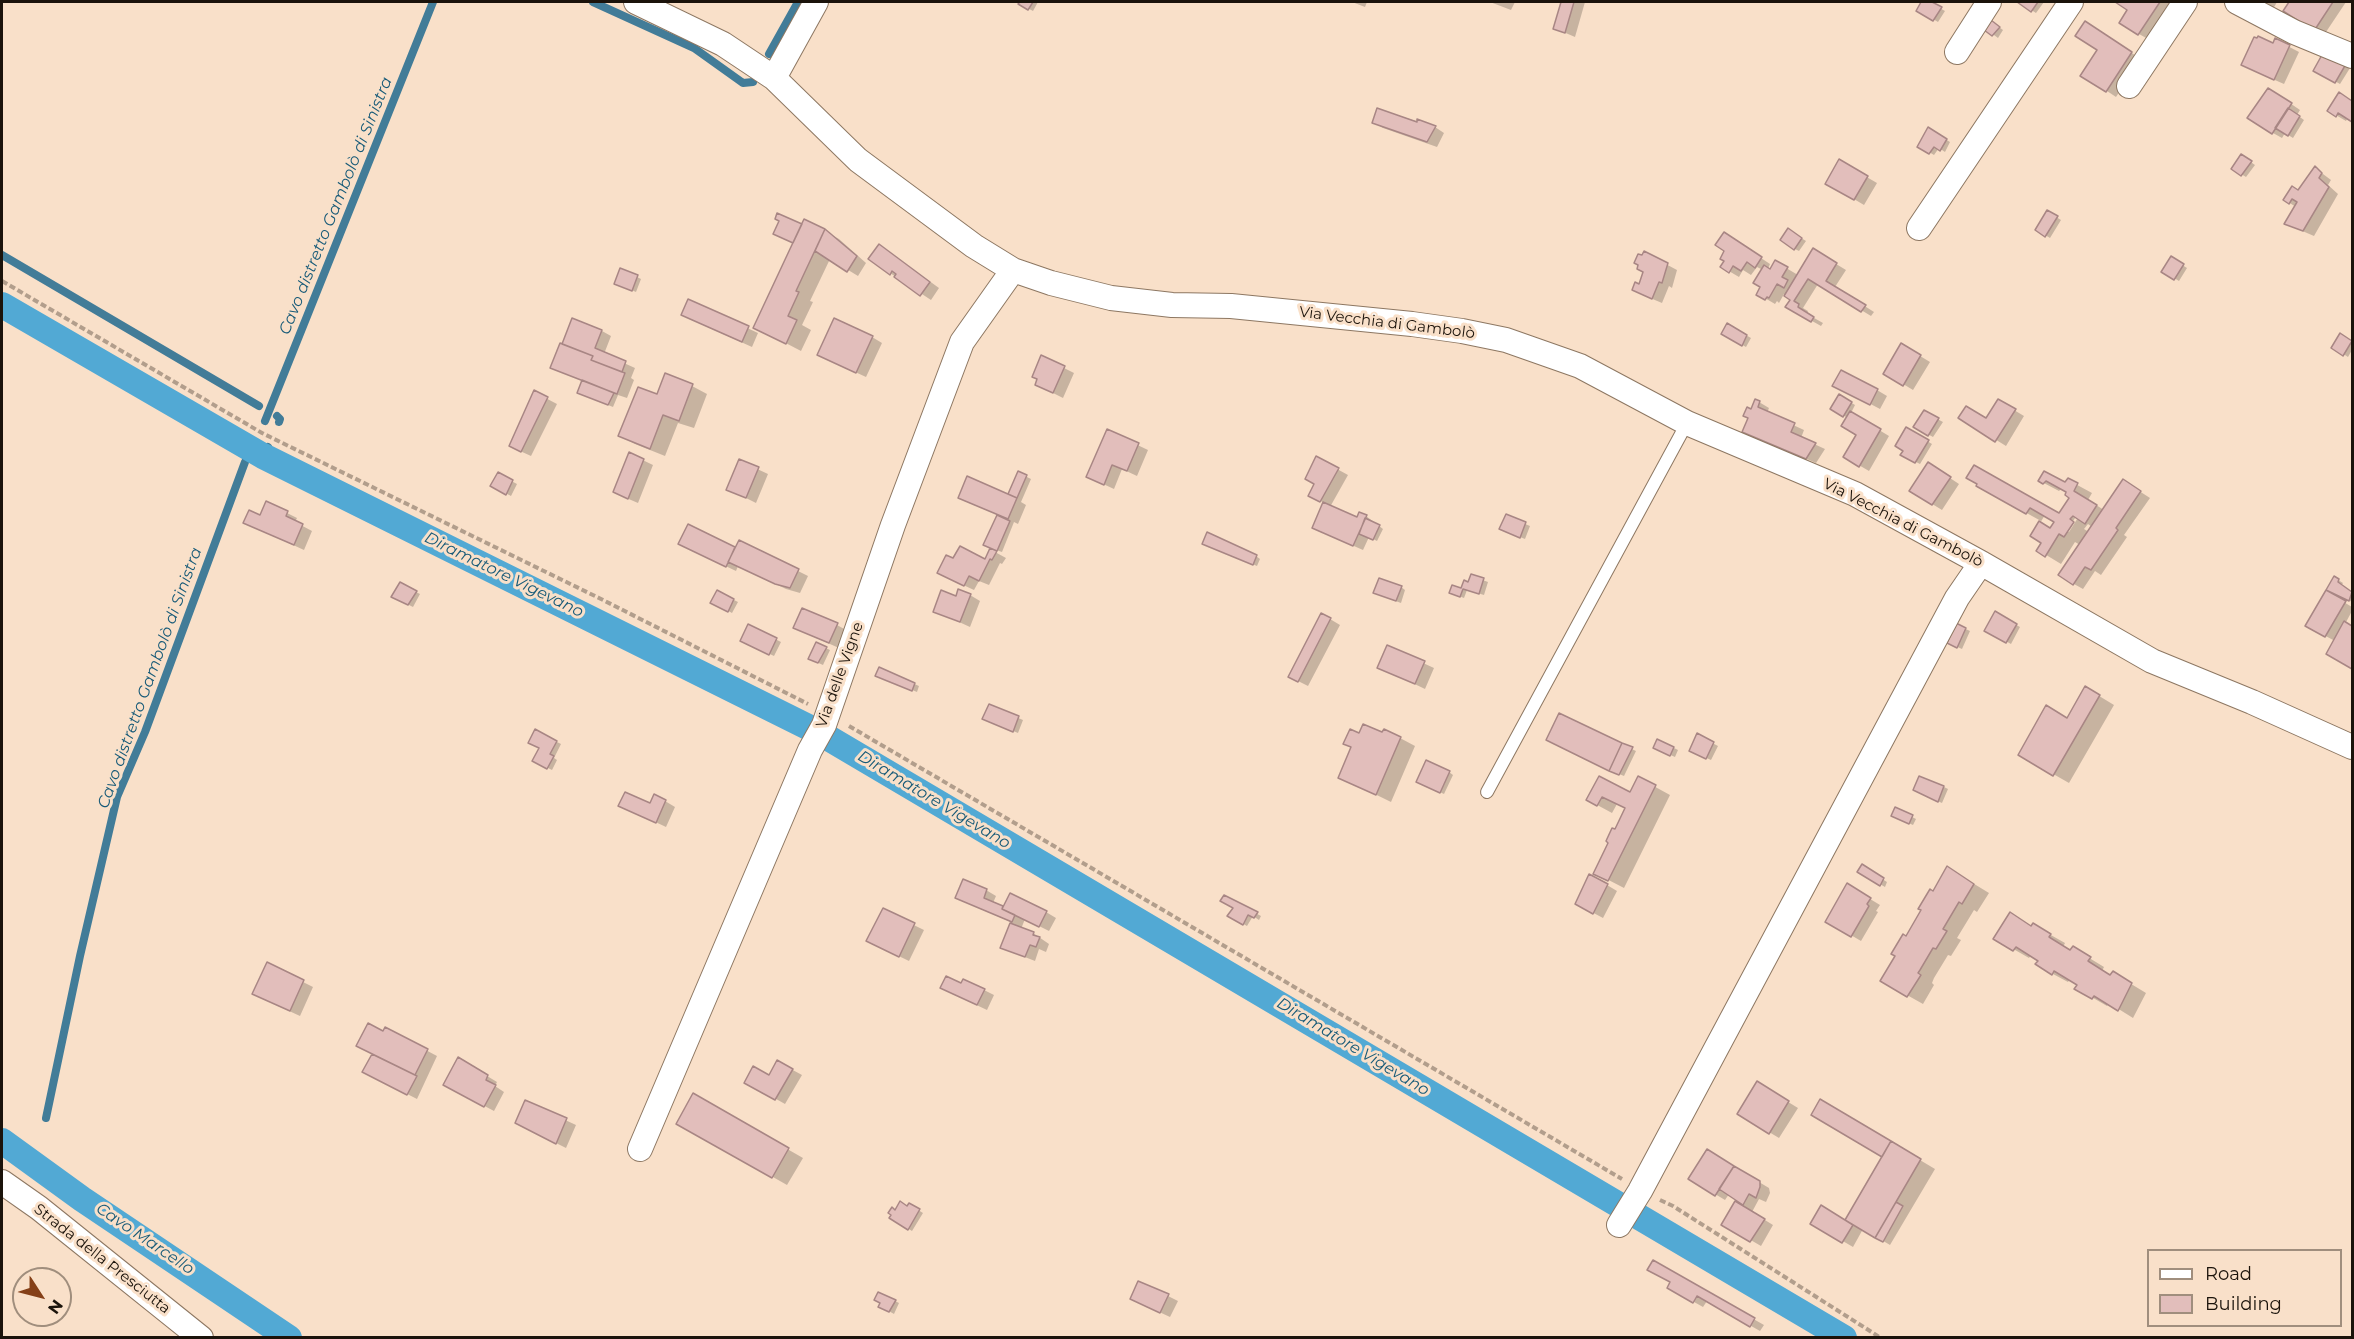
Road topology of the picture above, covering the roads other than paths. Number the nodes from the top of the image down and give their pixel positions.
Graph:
1 (636, 2) edge
2 (816, 2) edge
3 (1989, 2) edge
4 (2071, 2) edge
5 (2185, 2) edge
6 (2237, 2) edge
7 (1957, 52) dead end
8 (2352, 56) edge
9 (774, 78) junction
10 (2129, 86) dead end
11 (1919, 228) dead end
12 (1013, 270) junction
13 (1687, 423) junction
14 (1981, 563) junction
15 (2352, 747) edge
16 (1487, 792) dead end
17 (640, 1149) dead end
18 (2, 1182) edge
19 (1619, 1226) dead end
20 (201, 1338) edge

1 - 9 street, Via Vecchia di Gambolò
2 - 9 street
3 - 7 street
4 - 11 street
5 - 10 street
6 - 8 street
9 - 12 street, Via Vecchia di Gambolò
12 - 13 street, Via Vecchia di Gambolò
12 - 17 street, Via delle Vigne
13 - 14 street, Via Vecchia di Gambolò
13 - 16 lane
14 - 15 street, Via Vecchia di Gambolò
14 - 19 street
18 - 20 street, Strada della Presciutta

